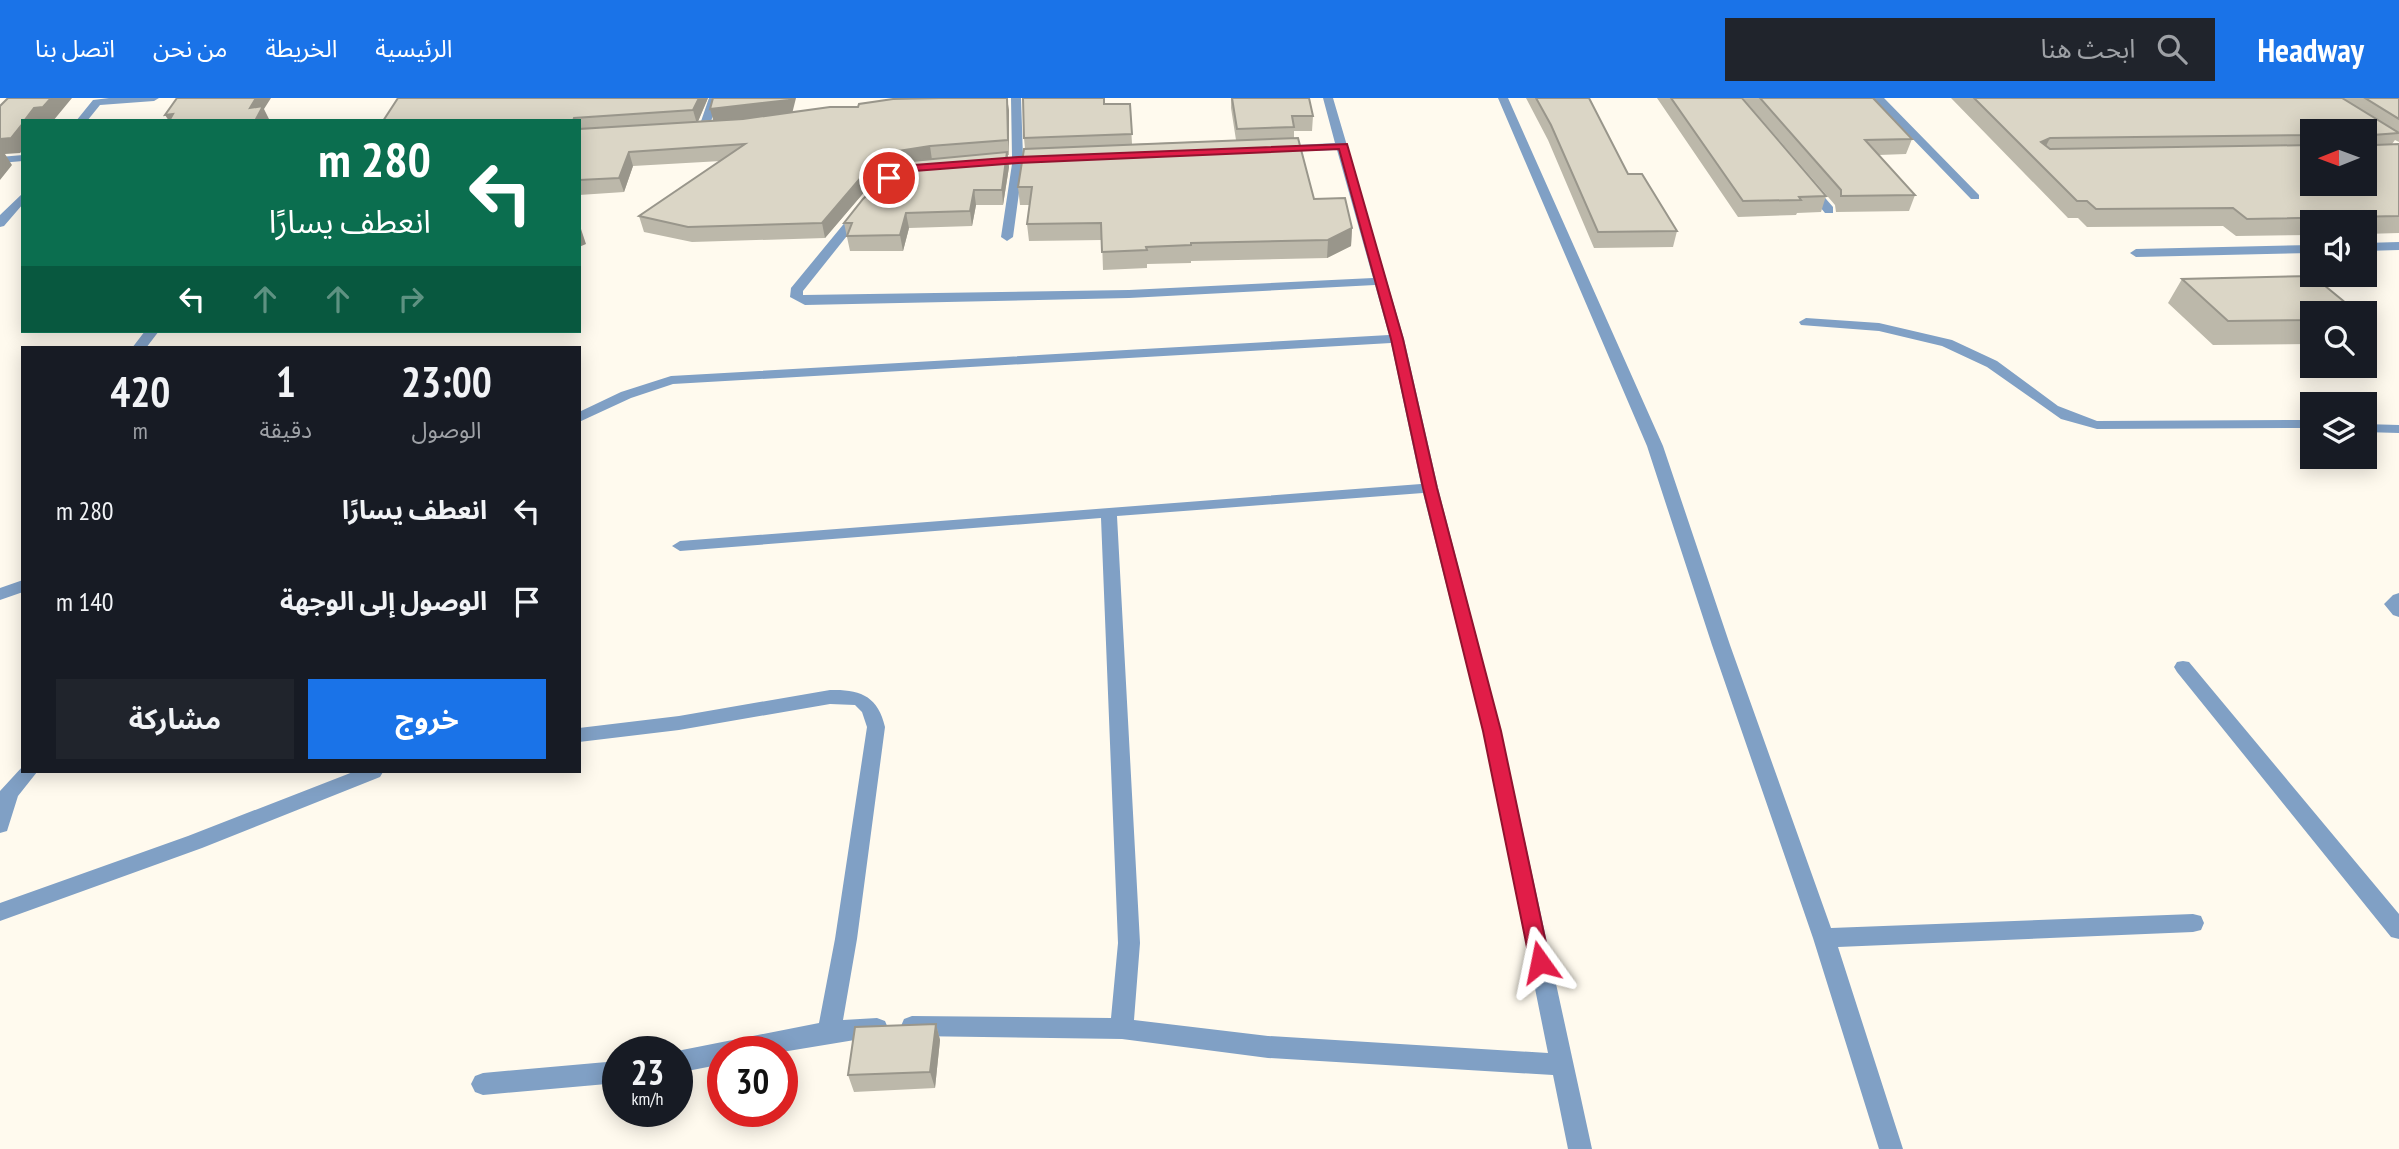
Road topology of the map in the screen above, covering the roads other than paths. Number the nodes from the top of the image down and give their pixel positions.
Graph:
1 (154, 98) edge
2 (714, 98) edge
3 (1016, 98) edge
4 (1328, 98) edge
5 (1503, 98) edge
6 (1878, 98) edge
7 (83, 119) edge
8 (689, 131) edge
9 (1343, 146) junction
10 (1265, 150) edge
11 (21, 158) edge
12 (1055, 158) edge
13 (0, 160) edge
14 (1018, 160) junction
15 (967, 164) edge
16 (1797, 172) edge
17 (1975, 197) dead end
18 (21, 198) edge
19 (872, 198) edge
20 (1829, 210) dead end
21 (0, 223) edge
22 (1007, 237) dead end
23 (2399, 246) edge
24 (2377, 247) edge
25 (2300, 249) edge
26 (2136, 253) dead end
27 (1381, 281) junction
28 (1806, 322) dead end
29 (1397, 339) junction
30 (671, 380) junction
31 (581, 408) edge
32 (581, 417) edge
33 (2300, 424) edge
34 (2377, 428) edge
35 (2399, 429) edge
36 (1430, 488) junction
37 (1109, 512) junction
38 (680, 546) dead end
39 (21, 587) edge
40 (0, 594) edge
41 (2399, 599) edge
42 (2399, 611) edge
43 (2183, 667) dead end
44 (581, 735) edge
45 (26, 773) edge
46 (370, 773) edge
47 (0, 825) edge
48 (0, 912) edge
49 (2193, 923) dead end
50 (2399, 930) edge
51 (1824, 938) junction
52 (1122, 1029) junction
53 (829, 1031) junction
54 (798, 1037) edge
55 (1561, 1065) junction
56 (602, 1073) edge
57 (483, 1084) dead end
58 (1580, 1149) edge
59 (1891, 1149) edge

1 - 7 street
2 - 8 street
3 - 14 street
4 - 9 street
5 - 51 street
6 - 17 street
9 - 10 street
9 - 27 street
11 - 13 street
12 - 14 street
14 - 15 street
14 - 22 street
16 - 20 street
18 - 21 street
19 - 27 street
23 - 24 street
25 - 26 street
27 - 29 street
28 - 33 street
29 - 30 street
29 - 36 street
30 - 31 street
30 - 32 street
34 - 35 street
36 - 37 street
36 - 55 street
37 - 38 street
37 - 52 street
39 - 40 street
41 - 42 street
43 - 50 street
44 - 53 street
45 - 47 street
46 - 48 street
49 - 51 street
51 - 59 street
52 - 53 street
52 - 55 street
53 - 54 street
55 - 58 street
56 - 57 street

